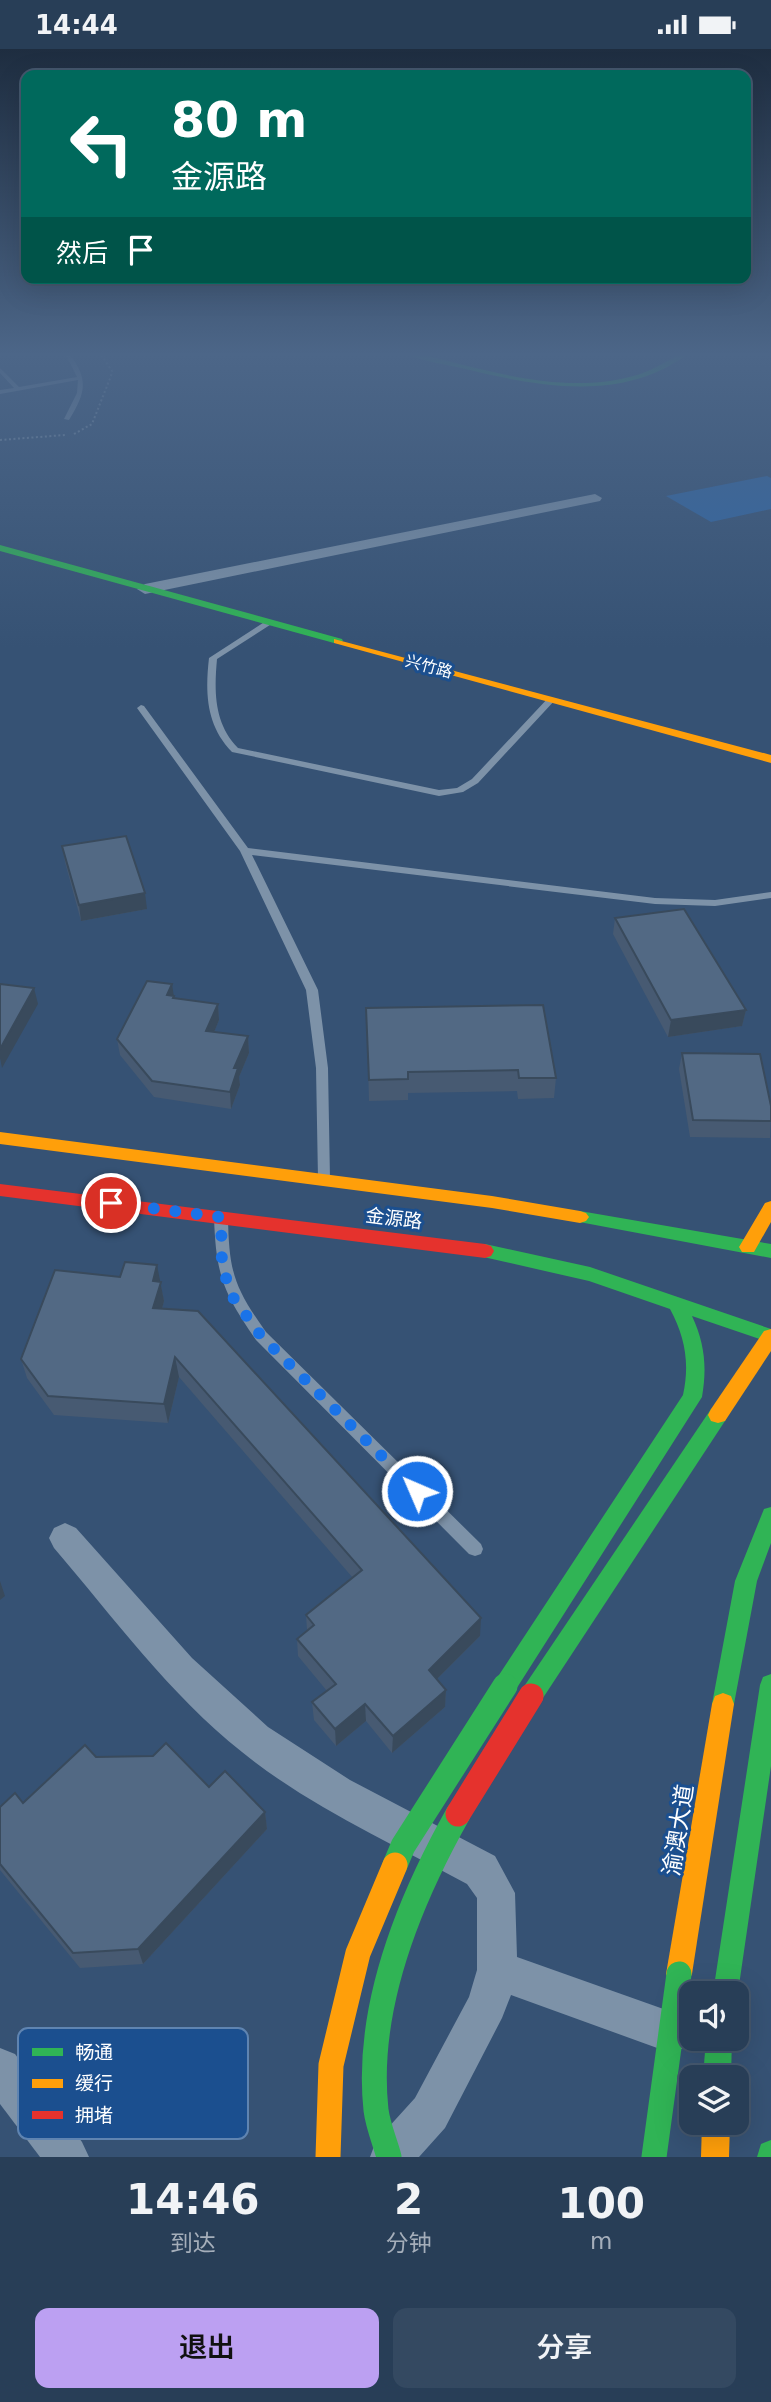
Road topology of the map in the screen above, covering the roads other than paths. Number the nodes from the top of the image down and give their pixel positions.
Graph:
1 (595, 498) dead end
2 (0, 548) edge
3 (0, 556) edge
4 (89, 570) junction
5 (145, 589) junction
6 (269, 622) junction
7 (552, 699) junction
8 (141, 708) dead end
9 (771, 759) edge
10 (245, 851) junction
11 (771, 895) edge
12 (0, 1138) edge
13 (324, 1179) junction
14 (0, 1190) edge
15 (492, 1202) junction
16 (771, 1207) edge
17 (221, 1217) junction
18 (514, 1223) dead end
19 (504, 1240) dead end
20 (449, 1246) junction
21 (748, 1247) junction
22 (771, 1251) edge
23 (677, 1305) junction
24 (771, 1336) edge
25 (771, 1516) edge
26 (65, 1538) dead end
27 (475, 1549) dead end
28 (771, 1685) edge
29 (497, 1970) junction
30 (728, 1981) edge
31 (718, 2055) edge
32 (0, 2069) edge
33 (18, 2093) edge
34 (716, 2135) edge
35 (53, 2139) edge
36 (652, 2152) edge
37 (67, 2157) edge
38 (328, 2157) edge
39 (390, 2157) edge
40 (715, 2157) edge

1 - 5 street
2 - 4 main road, 兴竹路
3 - 4 main road, 兴竹路
4 - 5 main road, 兴竹路
5 - 6 main road, 兴竹路
6 - 7 main road, 兴竹路
6 - 7 lane
7 - 9 main road, 兴竹路
8 - 10 lane
10 - 11 lane
10 - 13 lane
12 - 13 main road, 金源路
13 - 15 main road, 金源路
14 - 17 main road, 金源路
15 - 18 main road
15 - 21 main road, 金源路
16 - 21 main road
17 - 20 main road, 金源路
17 - 27 lane
19 - 20 main road
20 - 23 main road, 金源路
21 - 22 main road, 金源路
23 - 24 main road, 金源路
23 - 38 main road, bridge
24 - 39 main road, bridge
25 - 36 main road, 渝澳大道, bridge
26 - 29 street
28 - 30 main road
29 - 31 street
29 - 39 street
32 - 33 street
34 - 40 main road
35 - 37 street

